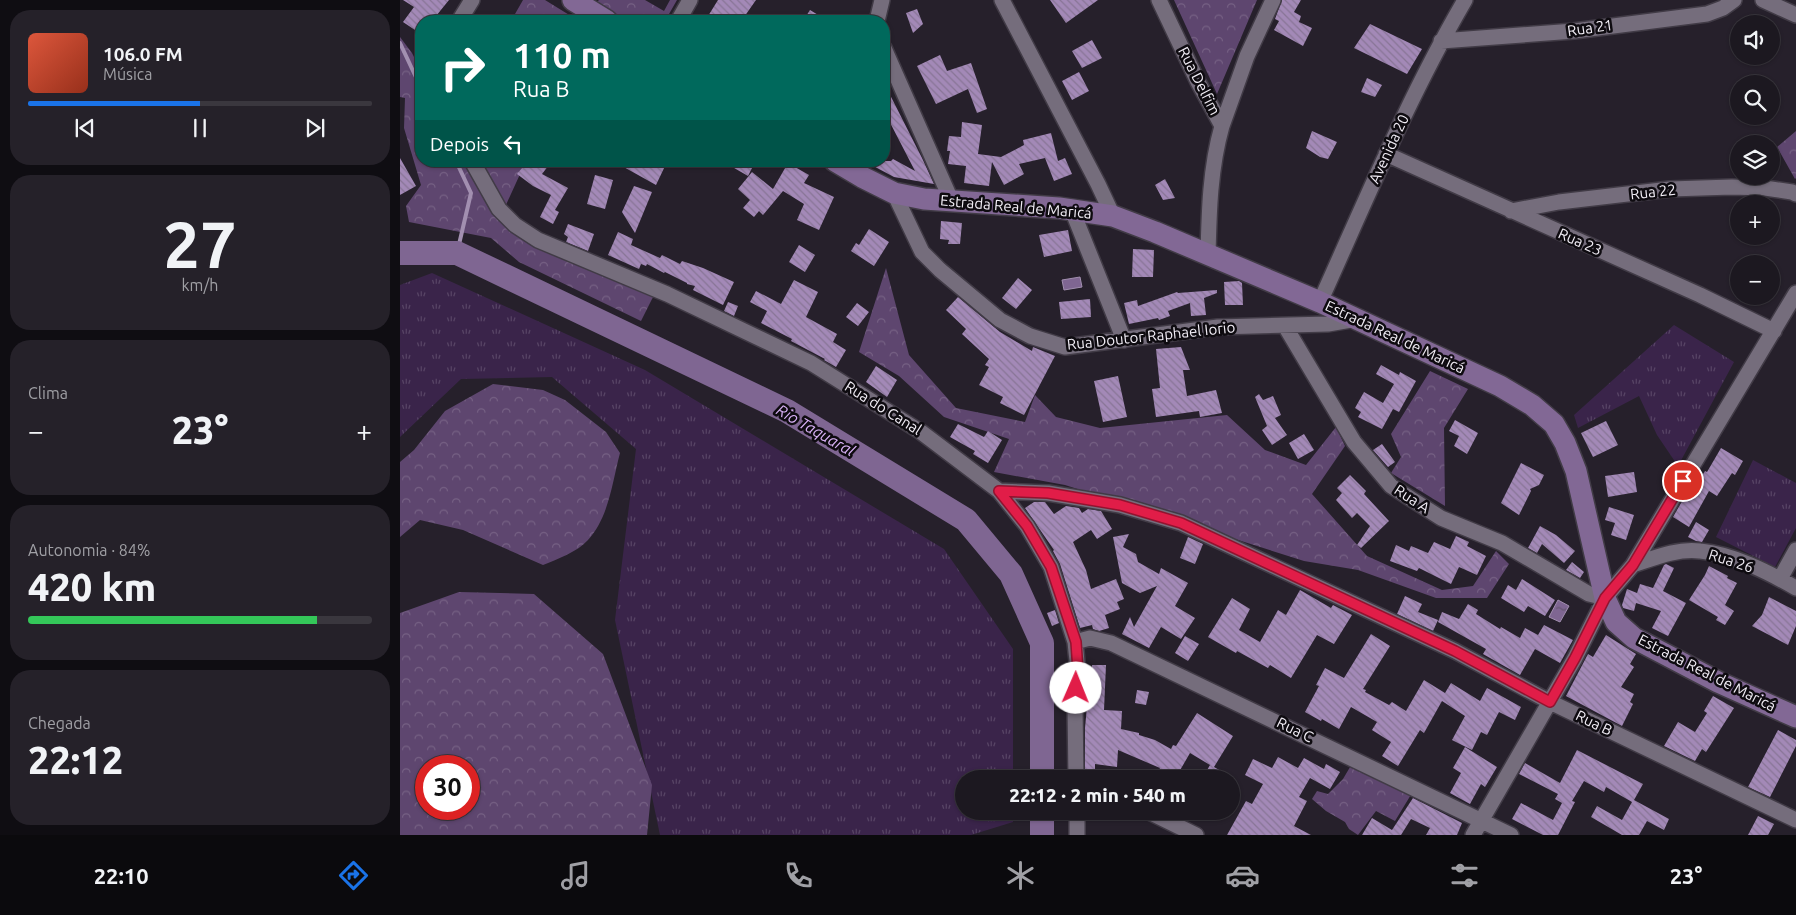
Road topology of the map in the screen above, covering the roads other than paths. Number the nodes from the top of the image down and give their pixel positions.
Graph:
1 (472, 0) edge
2 (690, 0) edge
3 (882, 0) edge
4 (1002, 0) edge
5 (1159, 0) edge
6 (1273, 0) edge
7 (1465, 0) edge
8 (1734, 0) edge
9 (1763, 0) edge
10 (583, 3) edge
11 (463, 15) edge
12 (599, 15) edge
13 (681, 15) edge
14 (878, 15) edge
15 (1796, 15) edge
16 (1441, 41) junction
17 (890, 62) edge
18 (1222, 126) junction
19 (1386, 154) junction
20 (475, 167) edge
21 (845, 167) edge
22 (894, 193) junction
23 (1796, 194) edge
24 (952, 202) junction
25 (1072, 210) junction
26 (1511, 211) junction
27 (1112, 216) junction
28 (1208, 255) junction
29 (1796, 293) edge
30 (1320, 302) junction
31 (1357, 319) junction
32 (1285, 326) junction
33 (1774, 331) junction
34 (1124, 340) junction
35 (999, 491) junction
36 (1796, 550) edge
37 (1633, 565) junction
38 (1780, 579) junction
39 (1796, 588) edge
40 (1605, 598) junction
41 (1076, 642) junction
42 (1550, 702) junction
43 (1796, 717) edge
44 (1076, 770) edge
45 (1077, 820) edge
46 (1165, 820) edge
47 (1481, 820) junction
48 (1796, 820) edge
49 (1077, 835) edge
50 (1196, 835) edge
51 (1473, 835) edge
52 (1511, 835) edge

1 - 11 street
2 - 13 street
3 - 14 street
4 - 27 street
5 - 18 street, Rua Delfim
6 - 18 street
7 - 16 street, Avenida 20
8 - 16 street, Rua 21
9 - 15 street
10 - 12 main road
16 - 19 street, Avenida 20
17 - 24 street
18 - 28 street, Rua Delfim
19 - 26 street, Rua 23
19 - 30 street, Avenida 20
20 - 35 street, Rua do Canal
21 - 22 main road, Estrada Real de Maricá
22 - 24 main road, Estrada Real de Maricá
22 - 34 street, Rua Doutor Raphael Iorio
23 - 26 street, Rua 22
24 - 25 main road, Estrada Real de Maricá
25 - 27 main road, Estrada Real de Maricá
25 - 34 street
26 - 33 street, Rua 23
27 - 28 main road, Estrada Real de Maricá
28 - 30 main road, Estrada Real de Maricá
29 - 33 street
30 - 31 main road, Estrada Real de Maricá
31 - 32 street, Rua Doutor Raphael Iorio
31 - 40 main road, Estrada Real de Maricá
32 - 34 street, Rua Doutor Raphael Iorio
32 - 40 street, Rua A
33 - 37 street
35 - 41 street, Rua do Canal
35 - 42 street, Rua B
36 - 38 street
37 - 38 street, Rua 26
37 - 40 street
38 - 39 street, Rua 26
40 - 42 street
40 - 43 main road, Estrada Real de Maricá
41 - 44 street, Rua do Canal
41 - 47 street, Rua C
42 - 47 street
42 - 48 street, Rua B
45 - 49 street
46 - 50 street
47 - 51 street
47 - 52 street, Rua C

